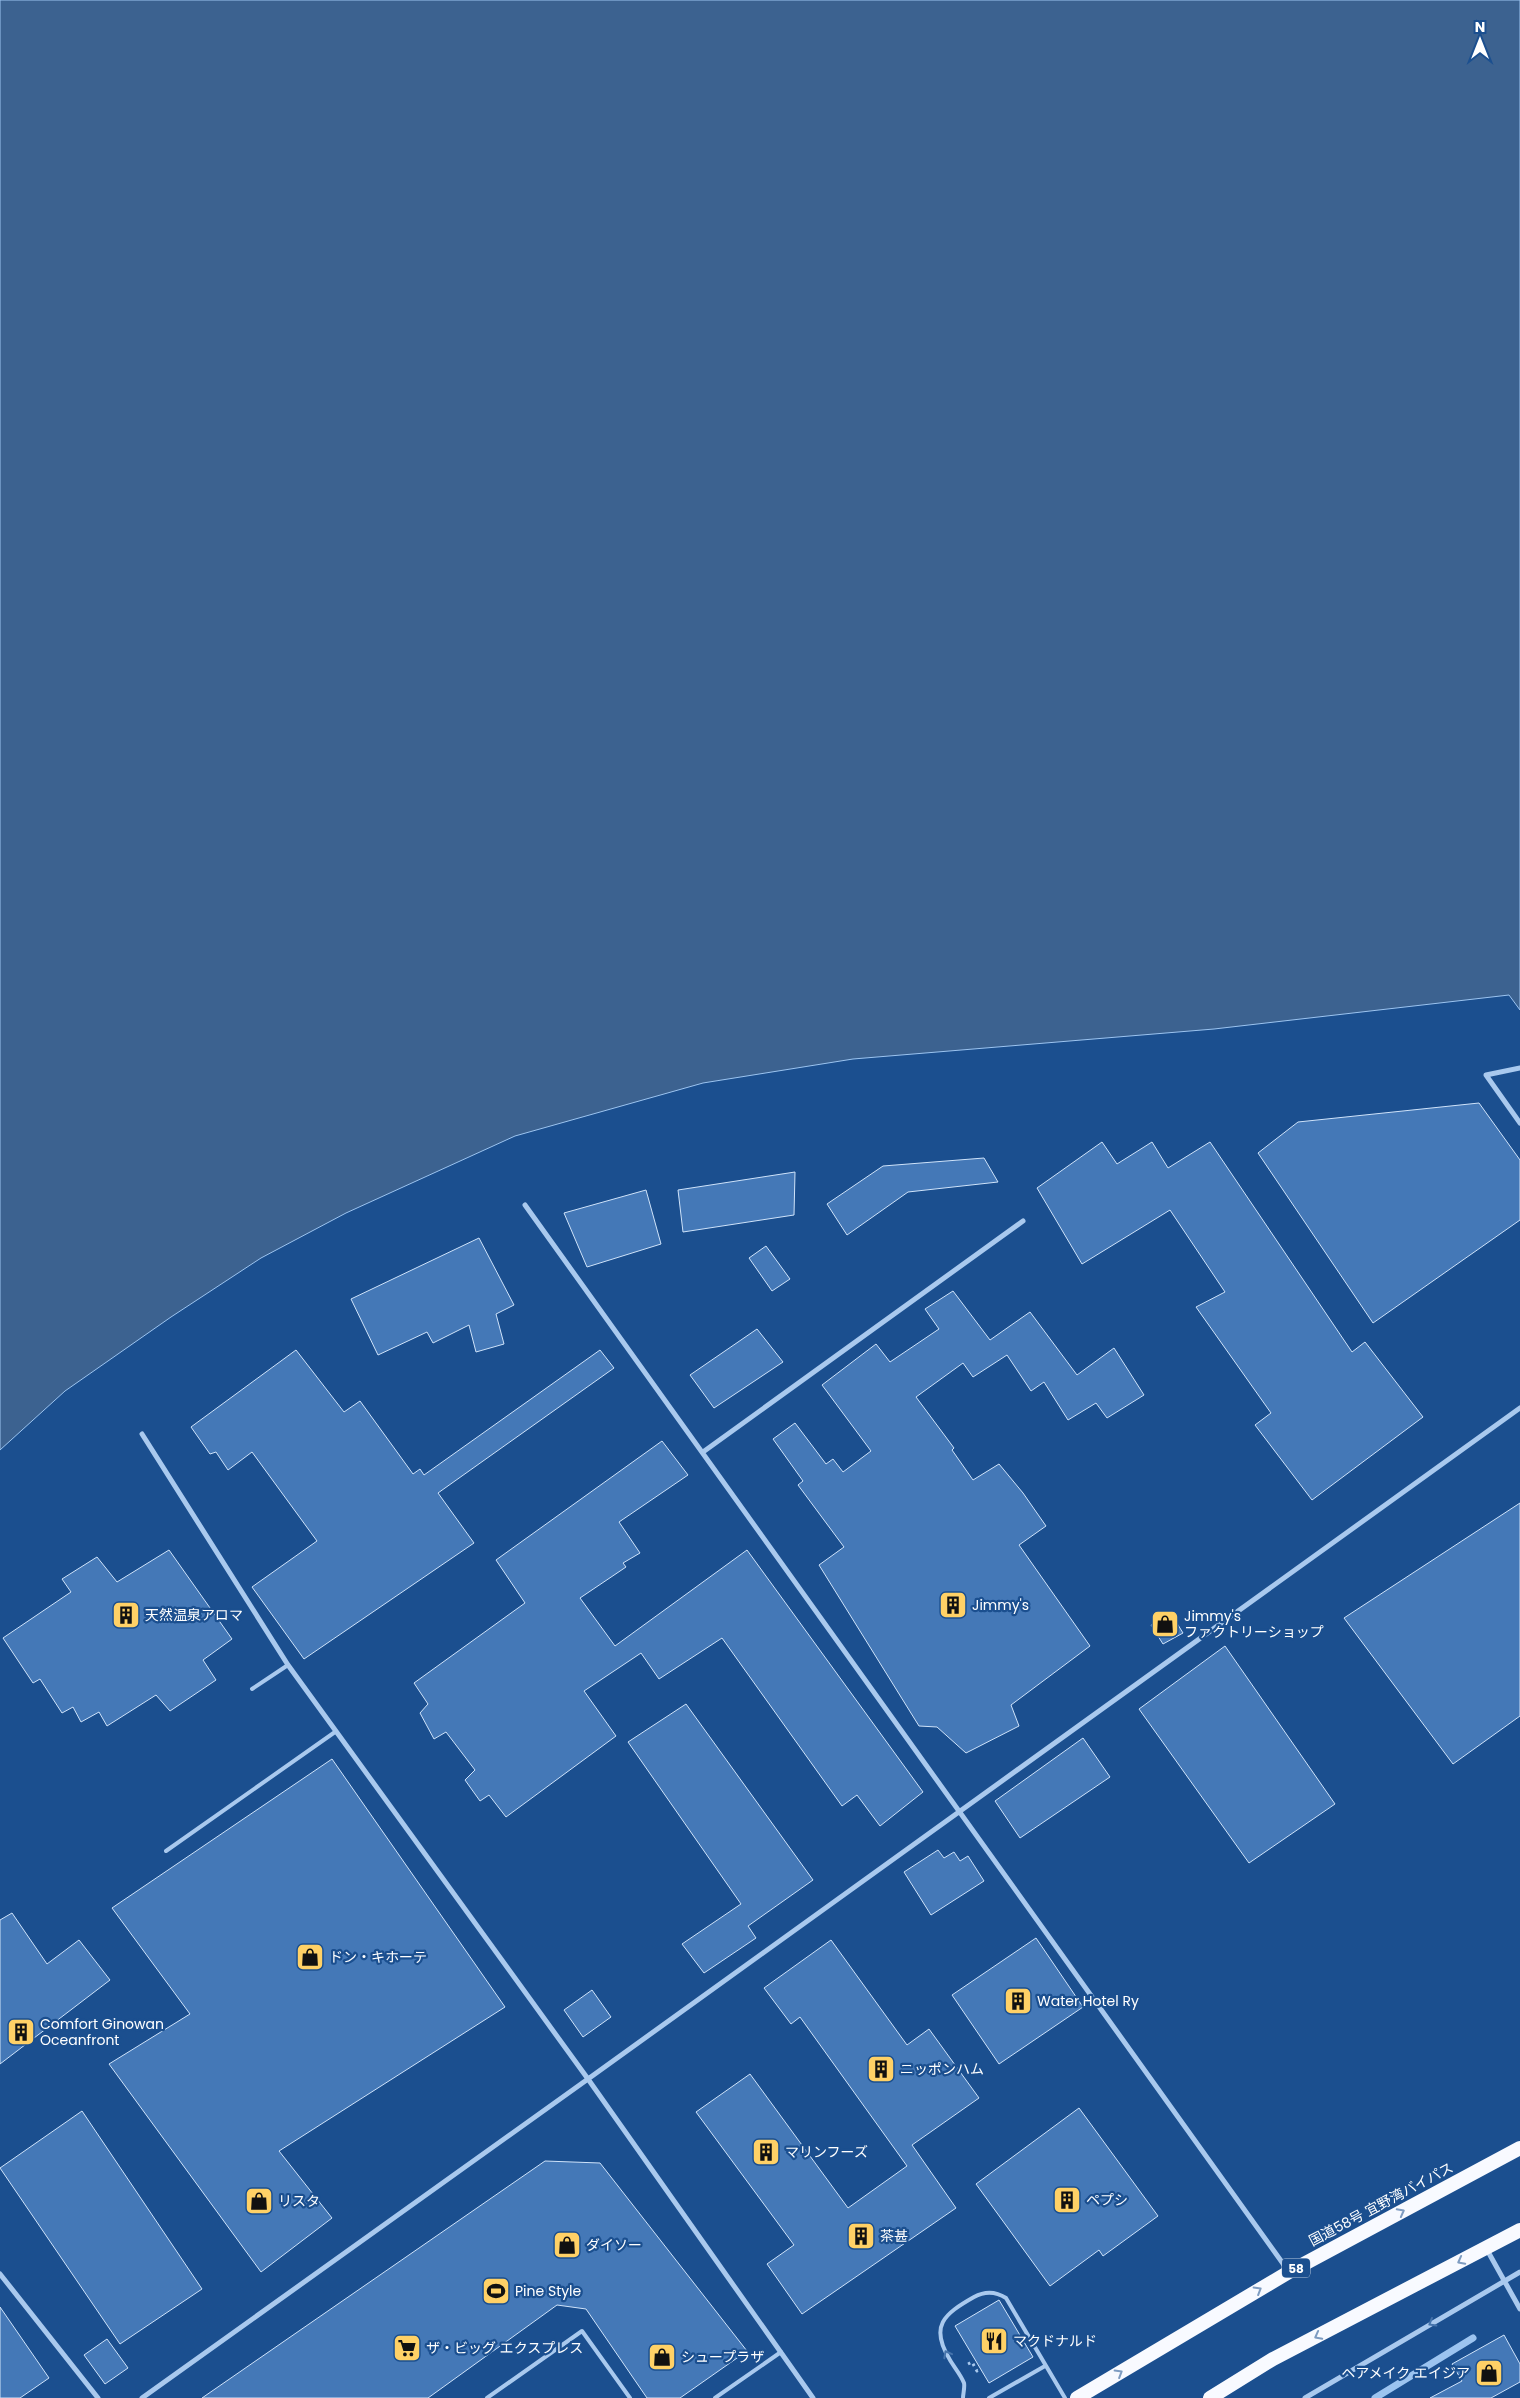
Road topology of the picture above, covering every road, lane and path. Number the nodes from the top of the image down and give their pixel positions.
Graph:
1 (1520, 1068) edge
2 (1520, 1123) edge
3 (525, 1205) dead end
4 (1023, 1220) dead end
5 (1520, 1408) edge
6 (142, 1434) dead end
7 (703, 1452) junction
8 (288, 1665) junction
9 (252, 1689) dead end
10 (335, 1732) junction
11 (961, 1811) junction
12 (166, 1851) dead end
13 (588, 2080) junction
14 (1520, 2148) edge
15 (1520, 2230) edge
16 (1486, 2248) junction
17 (1289, 2272) junction
18 (1520, 2272) edge
19 (0, 2274) edge
20 (1505, 2281) junction
21 (1520, 2309) edge
22 (781, 2352) junction
23 (1274, 2359) junction
24 (1045, 2366) junction
25 (98, 2398) edge
26 (142, 2398) edge
27 (487, 2398) edge
28 (630, 2398) edge
29 (715, 2398) edge
30 (813, 2398) edge
31 (963, 2398) edge
32 (989, 2398) edge
33 (1065, 2398) edge
34 (1077, 2398) edge
35 (1205, 2398) edge
36 (1210, 2398) edge
37 (1305, 2398) edge

1 - 2 street
3 - 7 street
4 - 7 street
5 - 11 street
6 - 8 street
7 - 11 street
8 - 9 lane
8 - 10 street
10 - 12 lane
10 - 13 street
11 - 13 street
11 - 17 street
13 - 22 street
13 - 26 street
17 -> 14 highway, 国道58号 宜野湾バイパス / 58
15 - 16 highway
16 - 20 street
16 -> 23 highway
34 -> 17 highway, 国道58号 宜野湾バイパス / 58
18 - 20 street
19 - 25 street
20 - 21 street
20 -> 37 street
22 - 29 lane
22 - 30 street
23 - 35 highway
23 - 36 highway
31 -> 24 lane
24 - 32 lane
24 - 33 lane
27 - 28 lane

